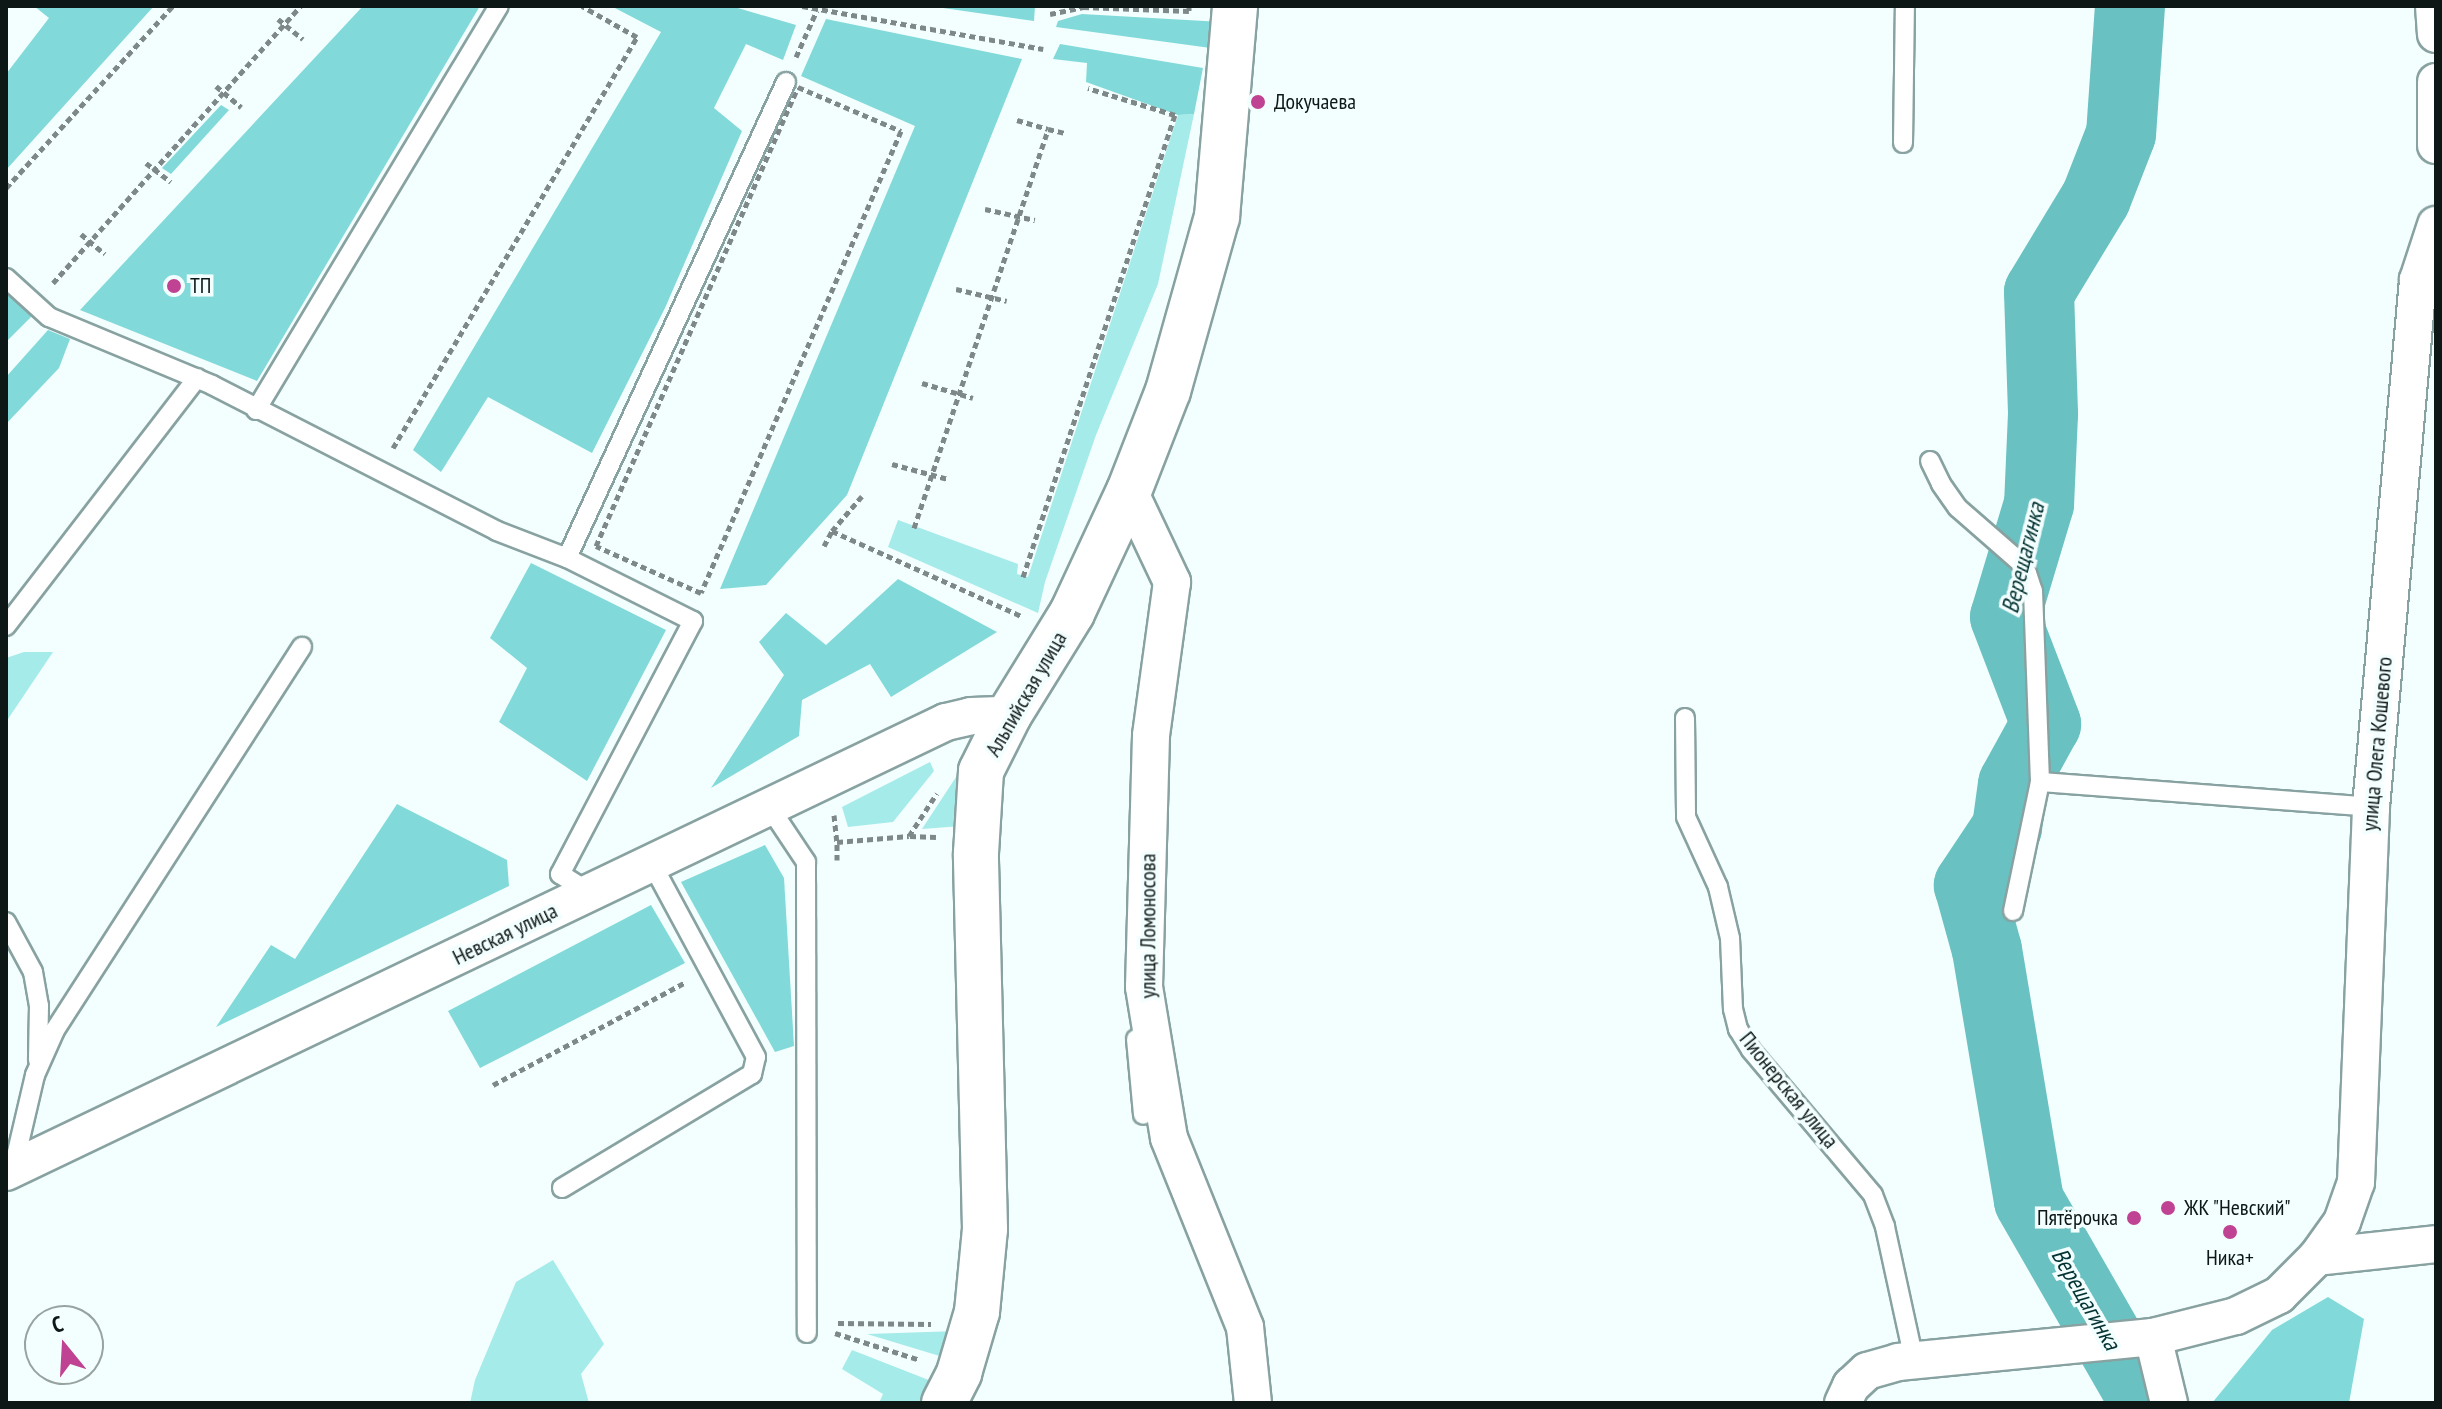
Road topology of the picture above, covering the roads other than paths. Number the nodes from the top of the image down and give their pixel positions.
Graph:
1 (499, 6) edge
2 (1235, 6) edge
3 (1905, 6) edge
4 (2434, 6) edge
5 (2436, 34) edge
6 (786, 82) road end
7 (2436, 82) edge
8 (1903, 143) dead end
9 (2436, 145) edge
10 (2436, 225) edge
11 (6, 278) edge
12 (197, 378) junction
13 (256, 410) junction
14 (1930, 461) dead end
15 (1129, 491) junction
16 (567, 558) junction
17 (6, 626) edge
18 (302, 647) dead end
19 (1009, 715) junction
20 (1685, 718) dead end
21 (2040, 782) junction
22 (2371, 807) junction
23 (770, 808) junction
24 (652, 864) junction
25 (591, 893) junction
26 (2013, 911) dead end
27 (6, 922) edge
28 (1146, 933) junction
29 (37, 1071) junction
30 (1143, 1115) dead end
31 (10, 1170) edge
32 (562, 1188) dead end
33 (2436, 1244) edge
34 (2317, 1257) junction
35 (807, 1333) road end
36 (2153, 1337) junction
37 (1906, 1361) junction
38 (951, 1388) edge
39 (1253, 1403) edge
40 (1843, 1403) edge
41 (2169, 1403) edge

1 - 13 lane
2 - 15 street, Альпийская улица
3 - 8 lane
4 - 5 street
6 - 16 lane
7 - 9 street
10 - 22 street, улица Олега Кошевого
11 - 12 lane
12 - 13 lane
12 - 17 lane
13 - 16 lane
14 - 21 lane
15 - 19 street, Альпийская улица
15 - 28 street, улица Ломоносова
16 - 25 lane
18 - 29 lane
19 - 23 street, Невская улица
19 - 38 street, Альпийская улица
20 - 37 lane, Пионерская улица
21 - 22 lane
21 - 26 lane
22 - 34 street, улица Олега Кошевого
23 - 24 street, Невская улица
23 - 35 lane
24 - 25 street, Невская улица
24 - 32 lane
25 - 31 street, Невская улица
27 - 29 lane
28 - 30 lane
28 - 39 street, улица Ломоносова
29 - 31 lane
33 - 34 street
34 - 36 street, улица Олега Кошевого
36 - 37 street, улица Олега Кошевого
36 - 41 street
37 - 40 street

